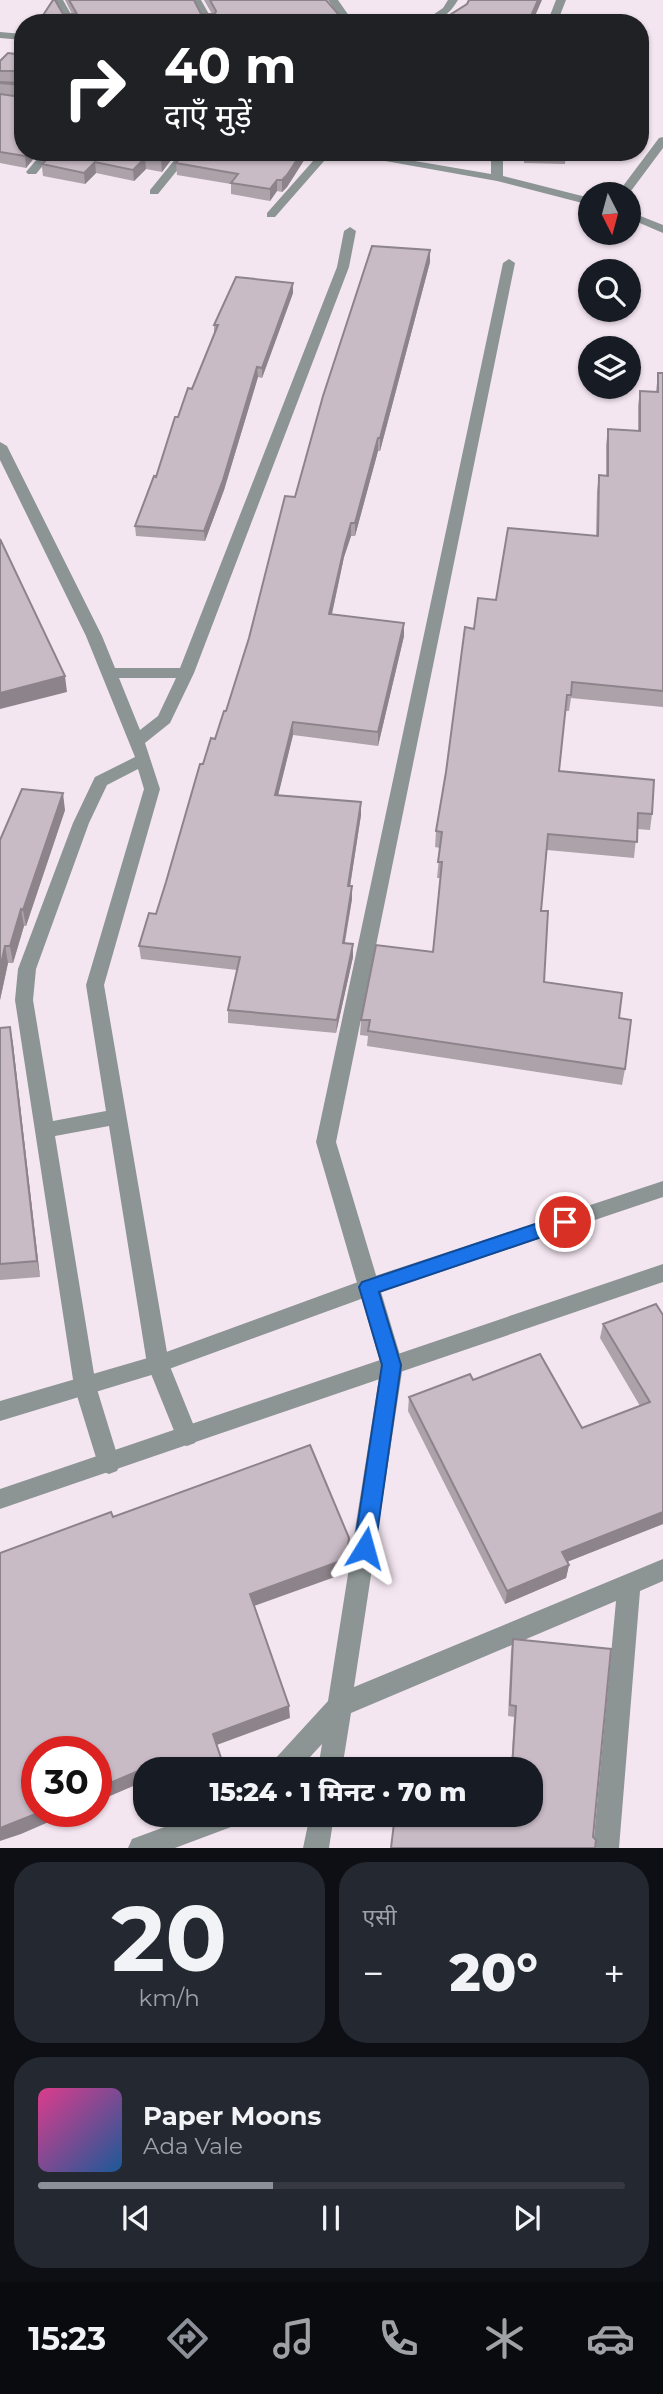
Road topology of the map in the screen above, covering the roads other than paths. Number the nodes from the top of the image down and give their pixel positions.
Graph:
1 (453, 0) edge
2 (441, 14) edge
3 (663, 140) edge
4 (649, 159) edge
5 (41, 161) edge
6 (180, 161) edge
7 (319, 161) edge
8 (391, 161) edge
9 (497, 161) edge
10 (647, 161) edge
11 (32, 172) dead end
12 (497, 178) junction
13 (632, 182) edge
14 (154, 192) dead end
15 (578, 199) edge
16 (271, 215) dead end
17 (641, 220) edge
18 (663, 229) edge
19 (350, 231) dead end
20 (509, 263) dead end
21 (0, 446) edge
22 (108, 673) junction
23 (186, 673) junction
24 (140, 750) junction
25 (117, 1117) junction
26 (44, 1130) junction
27 (663, 1189) edge
28 (663, 1273) edge
29 (369, 1287) junction
30 (158, 1364) junction
31 (392, 1365) junction
32 (85, 1386) junction
33 (0, 1411) edge
34 (187, 1436) junction
35 (109, 1464) junction
36 (0, 1499) edge
37 (663, 1570) edge
38 (629, 1584) junction
39 (341, 1705) junction
40 (294, 1757) edge
41 (332, 1757) edge
42 (198, 1827) edge
43 (320, 1827) edge
44 (141, 1848) edge
45 (316, 1848) edge
46 (606, 1848) edge

1 - 2 street
3 - 4 street
5 - 11 street
6 - 14 street
7 - 16 street
8 - 12 street
9 - 12 street
10 - 13 street
12 - 15 street
17 - 18 street
19 - 23 street
20 - 29 street
21 - 22 street
22 - 23 street
22 - 24 street
23 - 24 street
24 - 25 street
24 - 26 street
25 - 26 street
25 - 30 street
26 - 32 street
27 - 29 street
28 - 31 street
29 - 30 street
29 - 31 street
30 - 32 street
30 - 34 street
31 - 34 street
31 - 39 street
32 - 33 street
32 - 35 street
34 - 35 street
35 - 36 street
37 - 38 street
38 - 39 street
38 - 46 street
39 - 40 street
39 - 41 street
42 - 44 street
43 - 45 street

